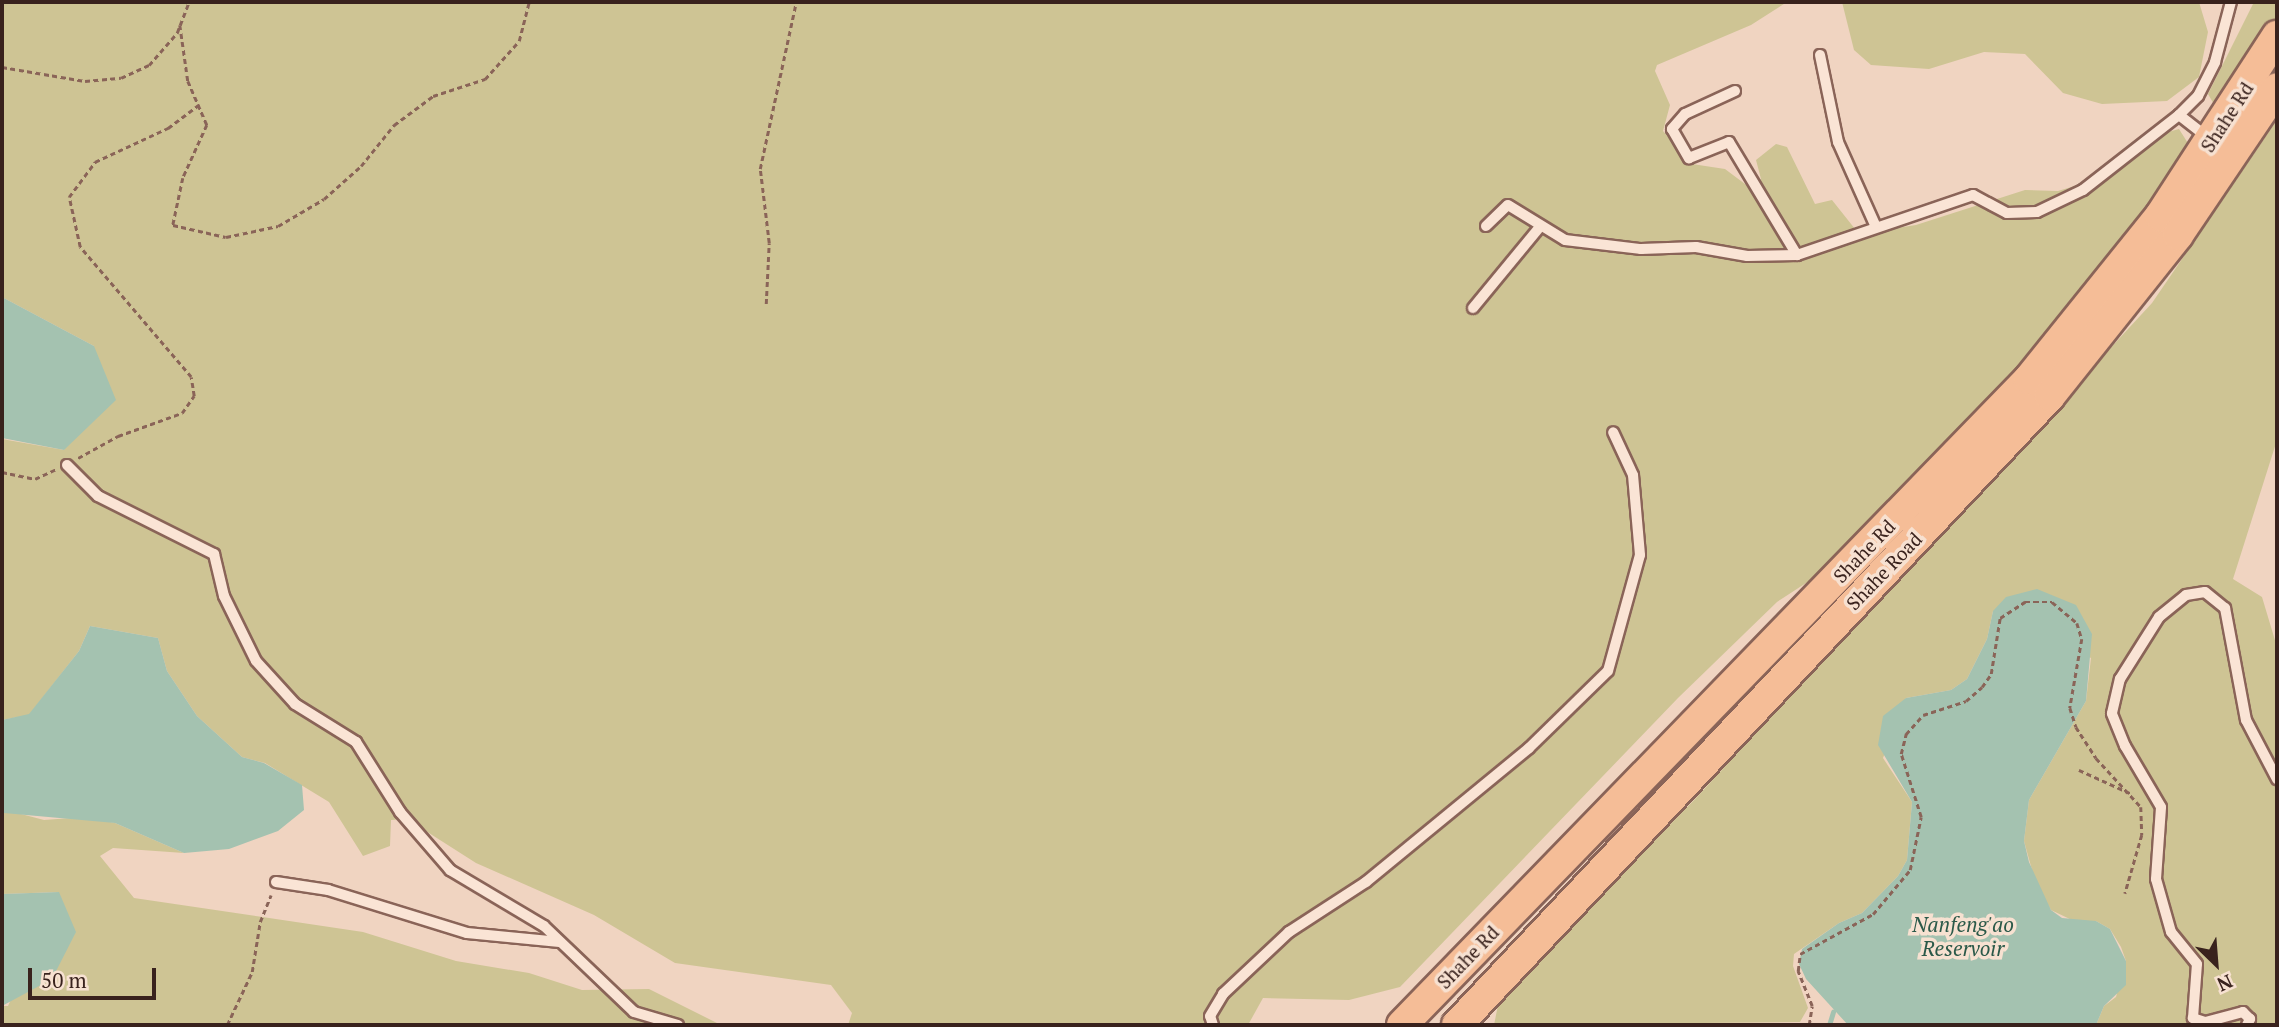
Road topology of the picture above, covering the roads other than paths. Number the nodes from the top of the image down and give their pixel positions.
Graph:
1 (2231, 2) edge
2 (2277, 36) edge
3 (1820, 55) dead end
4 (2277, 88) edge
5 (1735, 91) dead end
6 (2179, 115) junction
7 (2211, 141) junction
8 (1486, 226) dead end
9 (1876, 227) junction
10 (1539, 228) junction
11 (1797, 255) junction
12 (1474, 308) dead end
13 (1613, 432) dead end
14 (67, 465) road end
15 (2277, 779) edge
16 (276, 882) road end
17 (560, 942) junction
18 (1469, 1018) edge
19 (678, 1025) edge
20 (1213, 1025) edge
21 (1402, 1025) edge
22 (2247, 1025) edge

1 - 6 lane
2 - 7 main road, Shahe Rd
3 - 9 lane
4 - 18 main road, Shahe Road
5 - 11 lane
6 - 7 lane
6 - 9 lane
7 - 21 main road, Shahe Rd
8 - 10 lane
9 - 11 lane
10 - 11 lane
10 - 12 lane
13 - 20 lane
14 - 17 lane
15 - 22 lane
16 - 17 lane
17 - 19 lane

